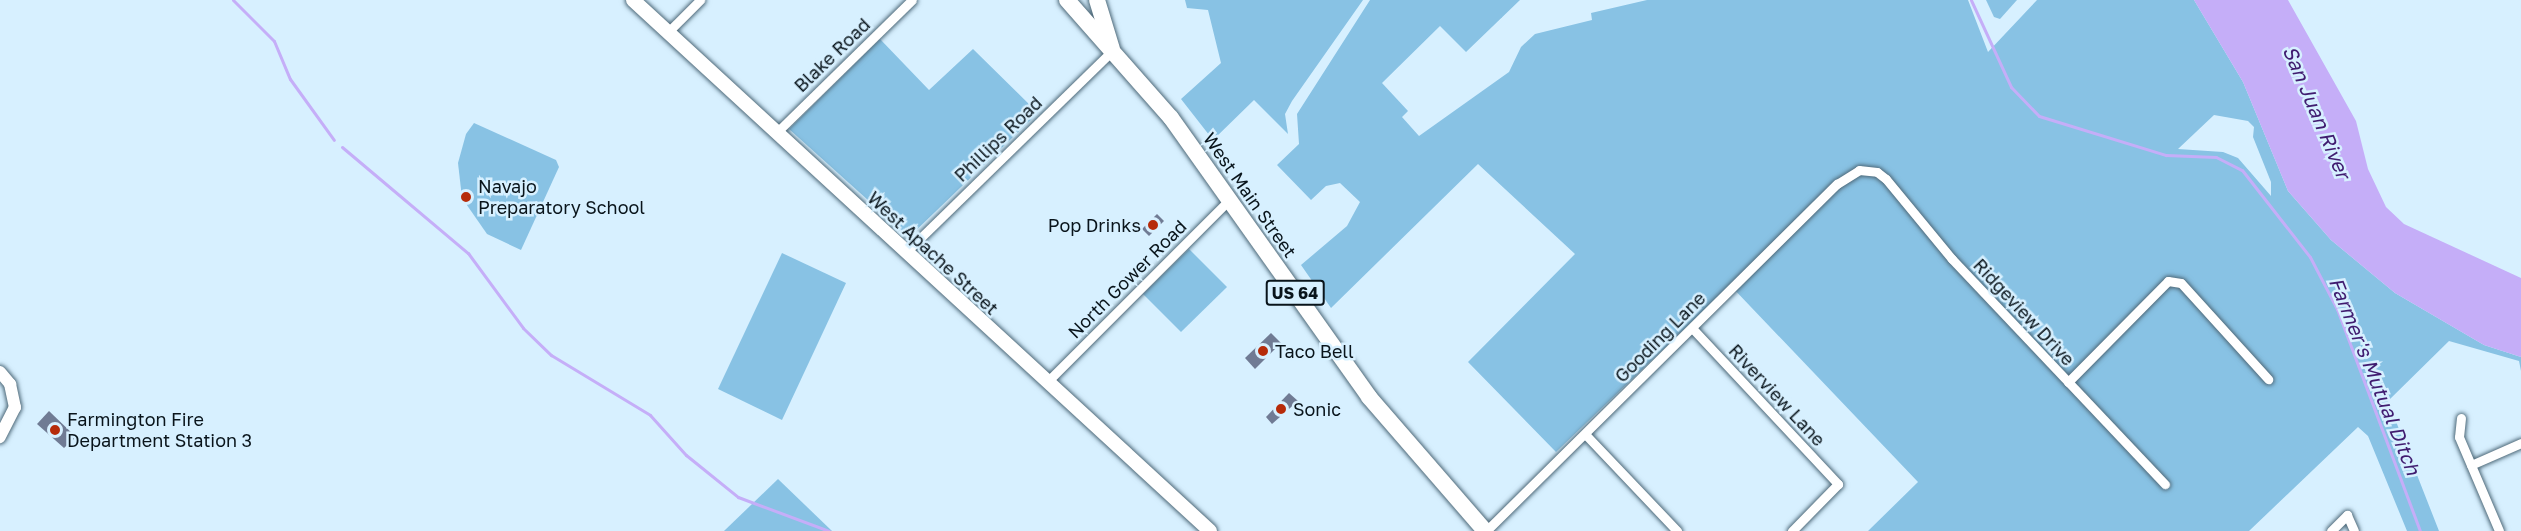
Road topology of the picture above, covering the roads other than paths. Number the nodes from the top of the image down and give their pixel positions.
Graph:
1 (633, 0) edge
2 (700, 0) edge
3 (912, 0) edge
4 (1067, 0) edge
5 (1097, 0) edge
6 (667, 33) junction
7 (1113, 50) junction
8 (776, 133) junction
9 (1858, 170) joint
10 (1230, 199) junction
11 (906, 252) junction
12 (1692, 328) junction
13 (0, 372) edge
14 (2268, 379) dead end
15 (1047, 382) junction
16 (2068, 382) junction
17 (2461, 418) dead end
18 (4, 434) edge
19 (1585, 434) junction
20 (2521, 443) edge
21 (2470, 465) junction
22 (2164, 484) dead end
23 (1210, 531) edge
24 (1486, 531) edge
25 (1677, 531) edge
26 (1792, 531) edge
27 (2331, 531) edge
28 (2354, 531) edge
29 (2499, 531) edge

1 - 6 main road, West Apache Street
2 - 6 street
3 - 8 street, Blake Road
4 - 7 highway, West Main Street / US 64
5 - 7 highway, US 64
6 - 8 main road, West Apache Street
7 - 10 highway, West Main Street / US 64
7 - 11 street, Phillips Road
8 - 11 main road, West Apache Street
9 - 12 street, Gooding Lane
9 - 16 street, Ridgeview Drive
10 - 15 street, North Gower Road
10 - 24 highway, West Main Street / US 64
11 - 15 main road, West Apache Street
12 - 19 street, Gooding Lane
12 - 26 street, Riverview Lane
13 - 18 street
14 - 16 street
15 - 23 main road, West Apache Street
16 - 22 street, Ridgeview Drive
17 - 21 street
19 - 24 street, Gooding Lane
19 - 25 street
20 - 21 street
21 - 29 street
27 - 28 street

